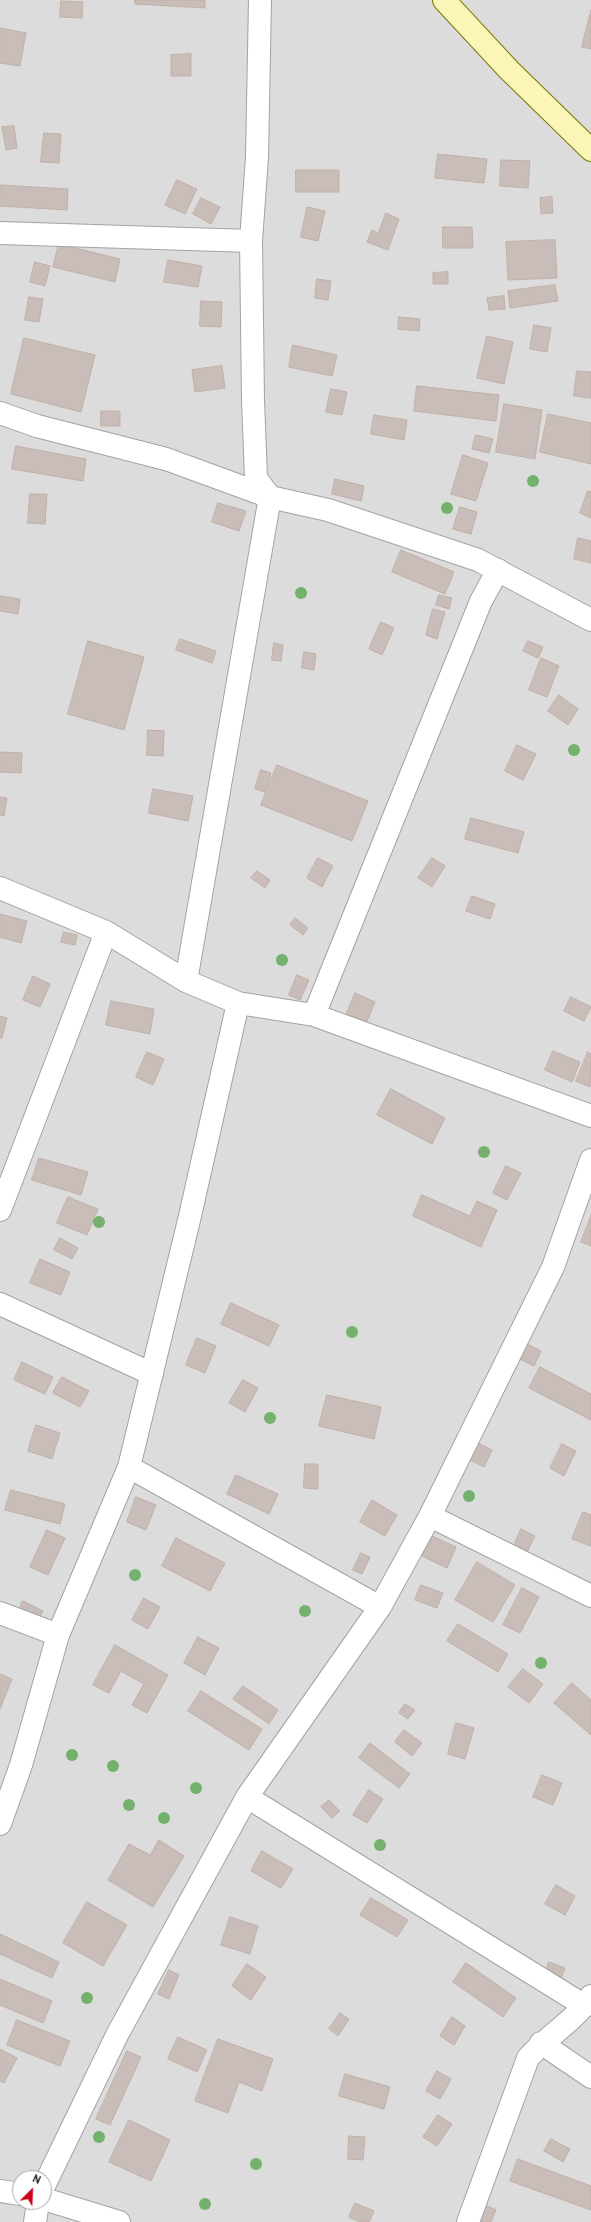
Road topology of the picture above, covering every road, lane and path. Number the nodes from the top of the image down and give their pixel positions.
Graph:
1 (260, 0) edge
2 (444, 0) edge
3 (591, 150) edge
4 (0, 233) edge
5 (252, 241) junction
6 (0, 413) edge
7 (270, 497) junction
8 (498, 570) junction
9 (591, 620) edge
10 (0, 888) edge
11 (106, 932) junction
12 (186, 981) junction
13 (238, 1003) junction
14 (314, 1015) junction
15 (591, 1116) edge
16 (591, 1160) edge
17 (0, 1210) edge
18 (0, 1304) edge
19 (152, 1374) junction
20 (129, 1467) junction
21 (430, 1516) junction
22 (591, 1596) edge
23 (380, 1608) junction
24 (0, 1614) edge
25 (58, 1635) junction
26 (247, 1797) junction
27 (0, 1824) edge
28 (588, 2001) edge
29 (541, 2043) junction
30 (591, 2077) edge
31 (52, 2170) edge
32 (0, 2191) edge
33 (12, 2193) edge
34 (52, 2201) edge
35 (37, 2210) edge
36 (35, 2222) edge
37 (119, 2222) edge
38 (468, 2222) edge

1 - 5 street
2 - 3 street
4 - 5 street
5 - 7 street
6 - 7 street
7 - 8 street
7 - 12 street
8 - 9 street
8 - 14 street
10 - 11 street
11 - 12 street
11 - 17 street
12 - 13 street
13 - 14 street
13 - 19 street
14 - 15 street
16 - 21 street
18 - 19 street
19 - 20 street
20 - 23 street
20 - 25 street
21 - 22 street
21 - 23 street
23 - 26 street
24 - 25 street
25 - 27 street
26 - 28 street
26 - 31 street
28 - 29 street
29 - 30 street
29 - 38 street
32 - 33 street
34 - 37 street
35 - 36 street

